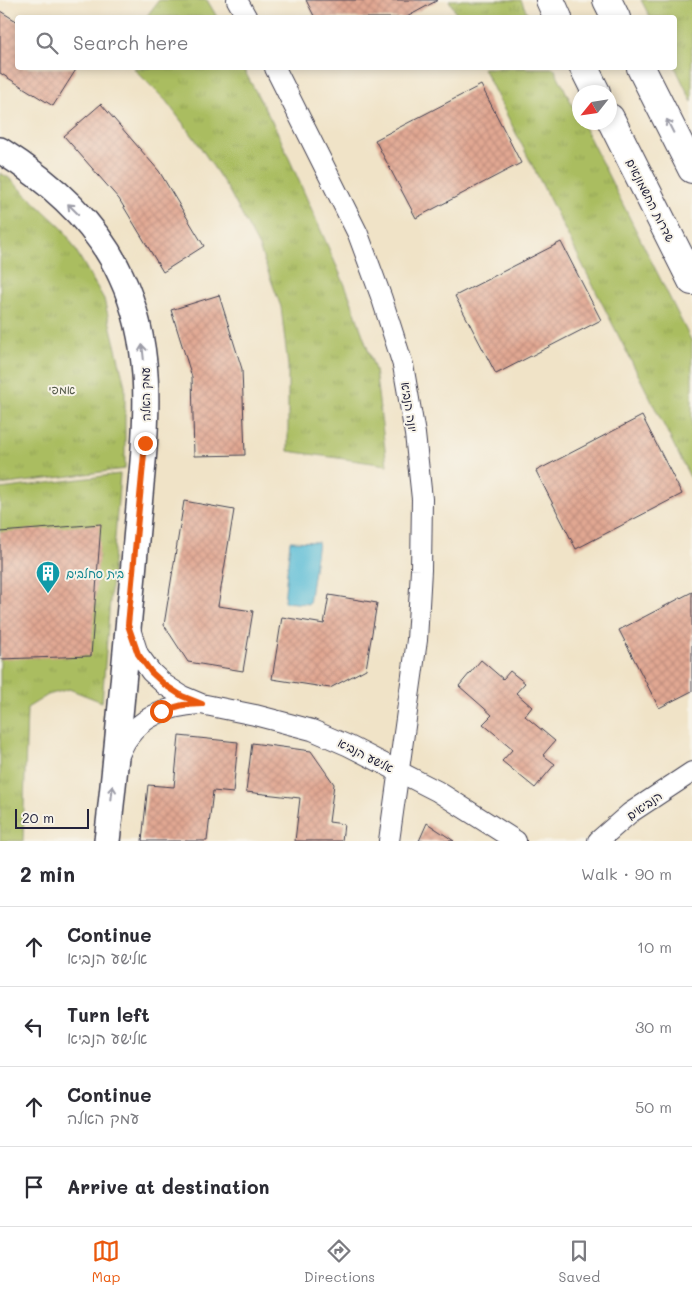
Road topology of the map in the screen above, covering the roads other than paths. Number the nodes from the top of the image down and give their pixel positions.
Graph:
1 (237, 0) edge
2 (550, 0) edge
3 (607, 0) edge
4 (245, 15) edge
5 (557, 15) edge
6 (614, 15) edge
7 (276, 70) edge
8 (585, 70) edge
9 (642, 70) edge
10 (592, 85) edge
11 (616, 130) edge
12 (0, 150) edge
13 (692, 169) edge
14 (692, 281) edge
15 (128, 625) junction
16 (202, 704) junction
17 (116, 762) junction
18 (399, 772) junction
19 (692, 772) edge
20 (107, 841) edge
21 (390, 841) edge
22 (516, 841) edge
23 (598, 841) edge

1 - 4 street
2 - 5 main road
3 - 6 main road
7 - 18 street, יונה הנביא
8 - 10 main road
13 -> 9 main road
11 - 14 main road, שדרות החשמונאים
15 -> 12 street, עמק האלה
15 - 16 street, אלישע הנביא
15 - 17 street, עמק האלה
16 - 17 street, אלישע הנביא
16 - 18 street, אלישע הנביא
20 -> 17 street, עמק האלה
18 - 21 street, יונה הנביא
18 - 22 street, אלישע הנביא
19 - 23 street, הנביאים

